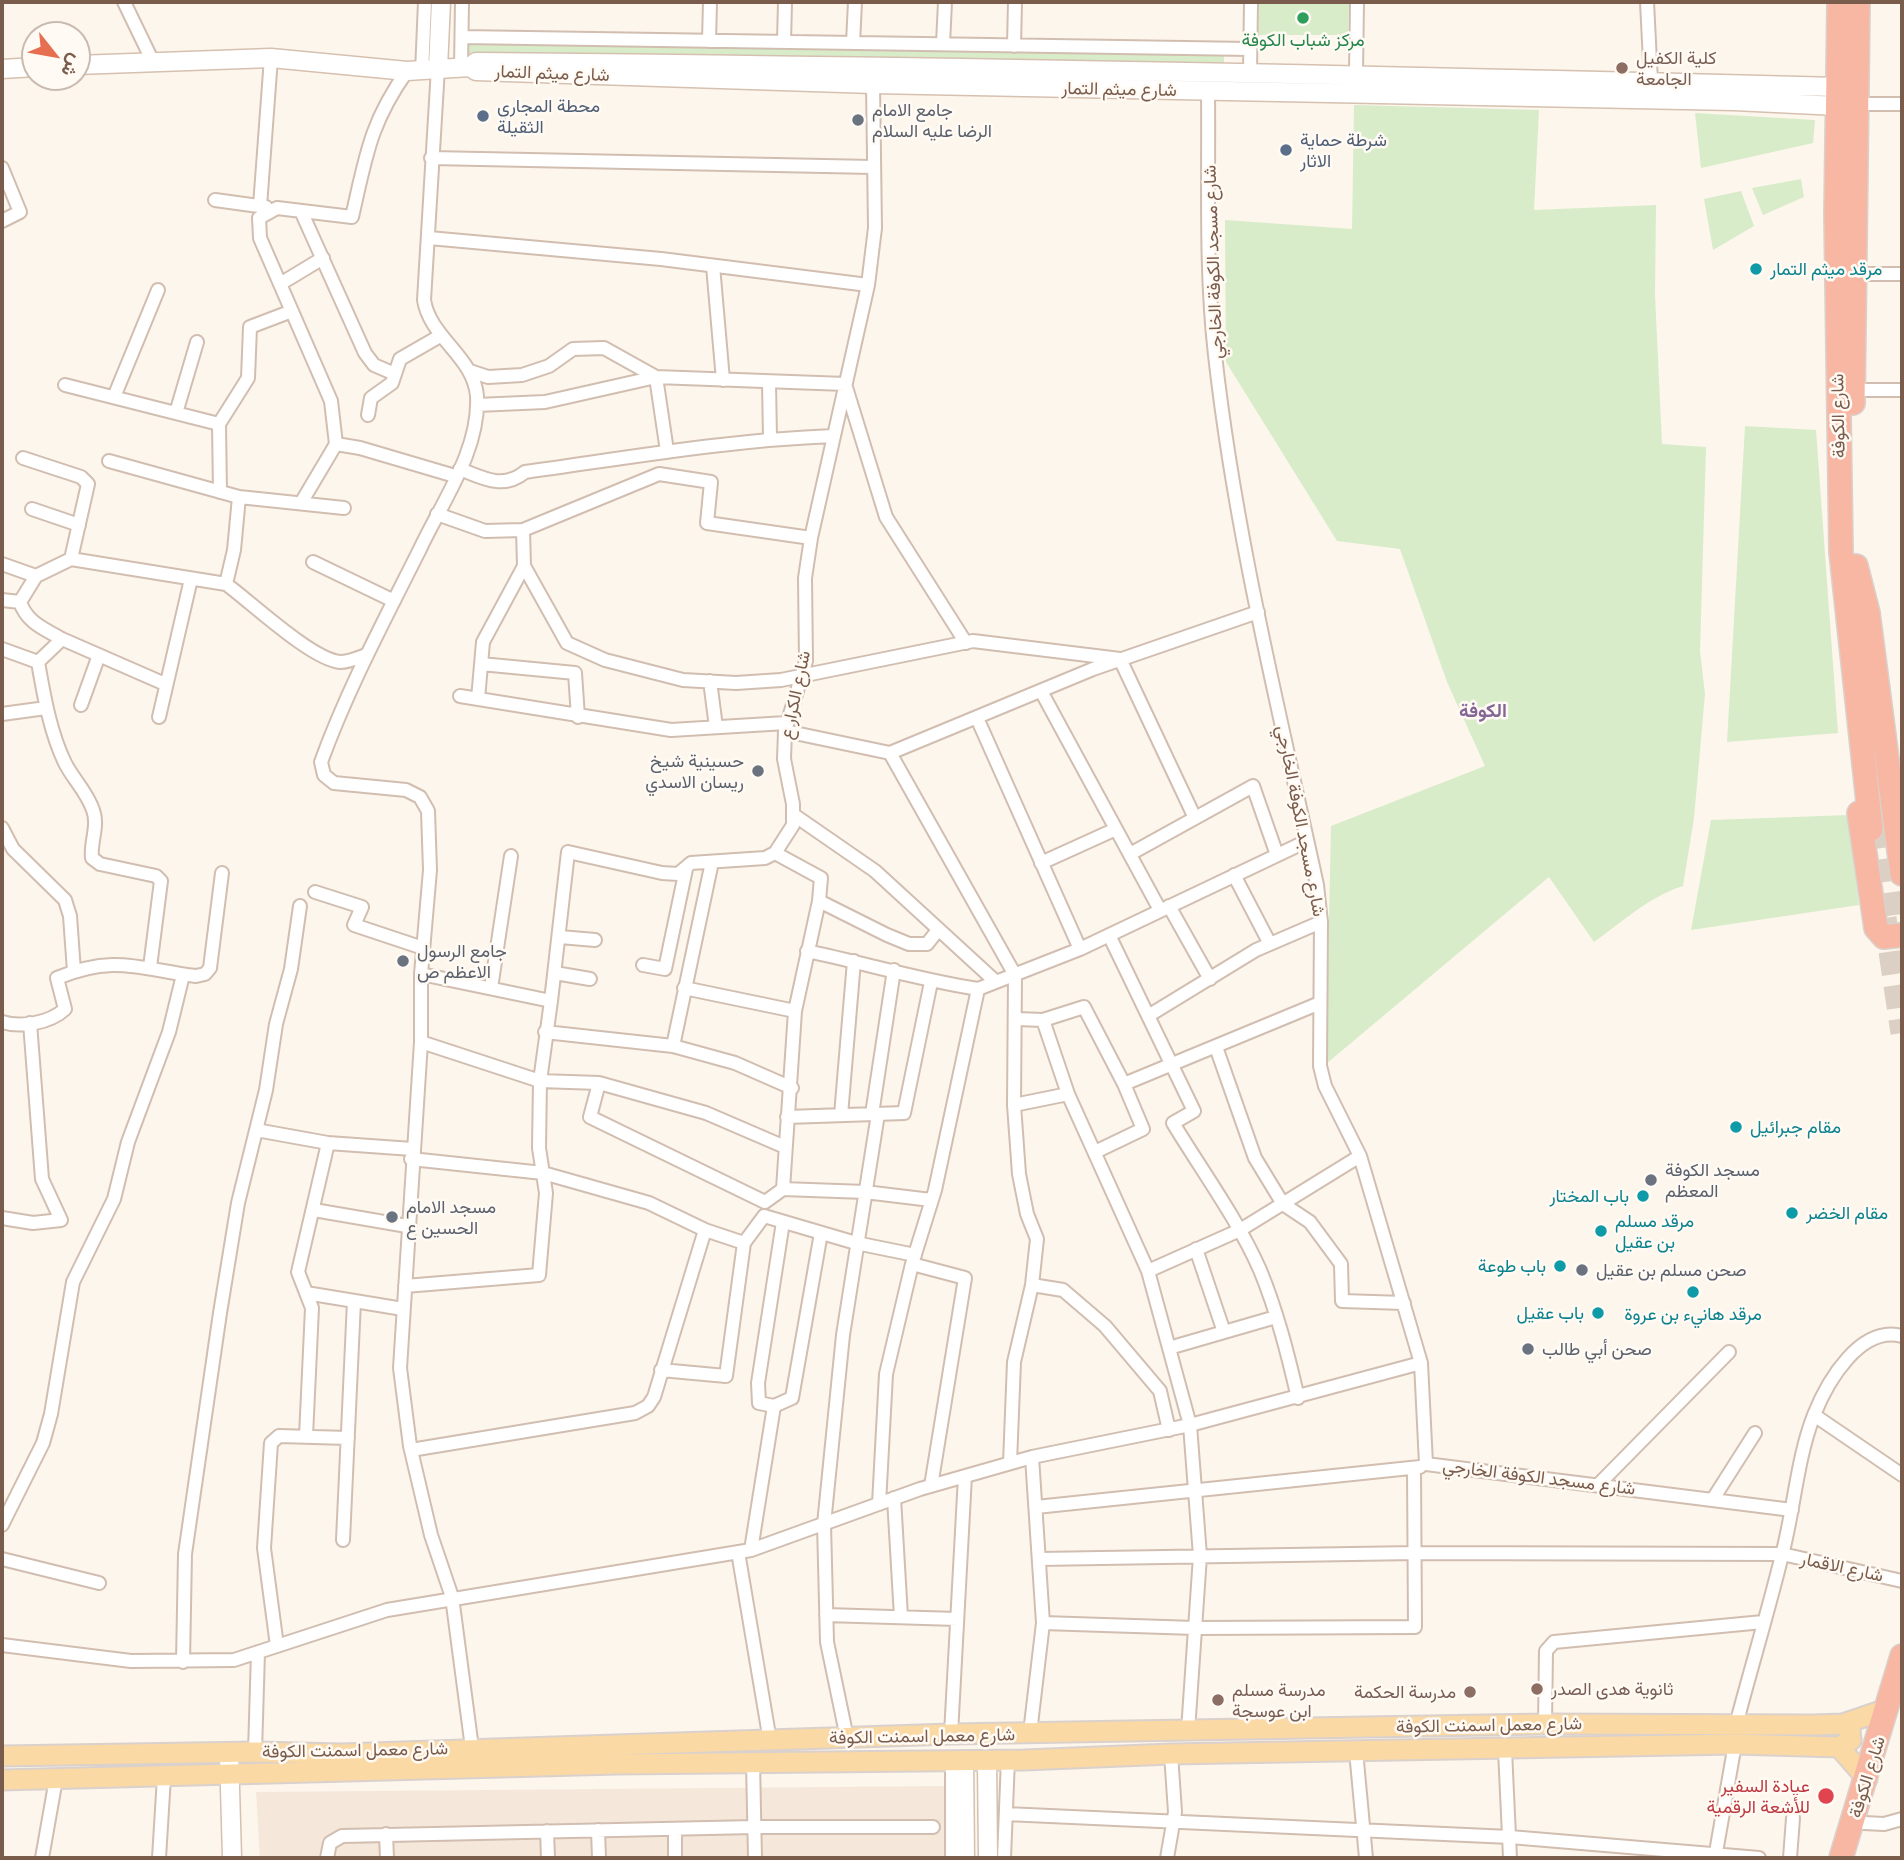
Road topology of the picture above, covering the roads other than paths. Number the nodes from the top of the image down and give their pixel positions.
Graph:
1 (124, 2) edge
2 (425, 2) edge
3 (441, 2) edge
4 (462, 2) edge
5 (710, 2) edge
6 (785, 2) edge
7 (855, 2) edge
8 (945, 2) edge
9 (1015, 2) edge
10 (1251, 2) edge
11 (1357, 2) edge
12 (1647, 2) edge
13 (1839, 2) edge
14 (1858, 2) edge
15 (462, 37) junction
16 (709, 41) junction
17 (784, 42) junction
18 (853, 43) junction
19 (943, 44) junction
20 (1014, 46) junction
21 (1250, 49) junction
22 (271, 58) junction
23 (153, 62) junction
24 (91, 64) edge
25 (465, 67) junction
26 (21, 68) edge
27 (2, 69) edge
28 (422, 70) junction
29 (1250, 73) junction
30 (1356, 73) junction
31 (1525, 78) junction
32 (1651, 82) junction
33 (873, 83) junction
34 (1208, 91) junction
35 (1524, 97) junction
36 (1844, 99) junction
37 (1902, 104) edge
38 (431, 158) junction
39 (873, 167) junction
40 (2, 168) edge
41 (215, 200) dead end
42 (260, 206) junction
43 (277, 208) junction
44 (301, 211) junction
45 (1846, 214) junction
46 (2, 221) edge
47 (429, 238) junction
48 (323, 258) junction
49 (713, 266) junction
50 (1854, 274) junction
51 (1902, 274) edge
52 (280, 284) junction
53 (868, 285) junction
54 (158, 290) dead end
55 (292, 311) junction
56 (440, 336) junction
57 (197, 342) dead end
58 (470, 372) junction
59 (395, 374) junction
60 (656, 377) junction
61 (723, 380) junction
62 (769, 383) junction
63 (845, 384) junction
64 (65, 385) dead end
65 (1853, 390) junction
66 (1902, 390) edge
67 (114, 397) junction
68 (477, 405) junction
69 (176, 413) junction
70 (368, 415) dead end
71 (219, 424) junction
72 (833, 436) junction
73 (770, 439) junction
74 (336, 444) junction
75 (667, 451) junction
76 (23, 458) dead end
77 (110, 461) dead end
78 (458, 472) junction
79 (220, 492) junction
80 (239, 497) junction
81 (301, 503) junction
82 (344, 508) dead end
83 (32, 509) dead end
84 (437, 514) junction
85 (79, 525) junction
86 (523, 530) junction
87 (811, 538) junction
88 (71, 559) junction
89 (313, 562) dead end
90 (2, 564) edge
91 (524, 566) junction
92 (1849, 568) junction
93 (36, 576) junction
94 (191, 579) junction
95 (226, 584) junction
96 (2, 600) edge
97 (394, 601) junction
98 (20, 602) junction
99 (1258, 611) junction
100 (62, 639) junction
101 (966, 643) junction
102 (2, 649) edge
103 (99, 654) junction
104 (366, 655) junction
105 (1120, 659) junction
106 (38, 662) junction
107 (481, 664) junction
108 (803, 674) junction
109 (710, 681) junction
110 (165, 684) junction
111 (1041, 691) junction
112 (460, 696) dead end
113 (478, 699) junction
114 (81, 705) dead end
115 (46, 708) junction
116 (2, 714) edge
117 (159, 717) dead end
118 (578, 717) junction
119 (977, 718) junction
120 (716, 727) junction
121 (786, 727) junction
122 (890, 753) junction
123 (794, 815) junction
124 (1194, 816) junction
125 (1876, 827) tunnel mouth
126 (2, 828) edge
127 (1116, 829) junction
128 (1307, 841) junction
129 (775, 853) junction
130 (1130, 854) junction
131 (1277, 855) junction
132 (511, 856) dead end
133 (712, 862) junction
134 (1041, 863) junction
135 (686, 869) junction
136 (222, 873) dead end
137 (1902, 874) edge
138 (1234, 875) junction
139 (315, 892) dead end
140 (819, 901) junction
141 (300, 906) dead end
142 (1165, 908) junction
143 (1321, 922) junction
144 (938, 930) junction
145 (1109, 935) junction
146 (1902, 935) edge
147 (560, 937) junction
148 (595, 940) dead end
149 (1270, 944) junction
150 (423, 948) junction
151 (1080, 949) junction
152 (807, 951) junction
153 (855, 961) junction
154 (643, 965) dead end
155 (150, 967) junction
156 (894, 970) junction
157 (74, 971) junction
158 (555, 973) junction
159 (421, 974) junction
160 (183, 975) junction
161 (1016, 975) junction
162 (590, 979) dead end
163 (1210, 979) junction
164 (931, 982) junction
165 (995, 982) junction
166 (491, 988) junction
167 (684, 988) junction
168 (978, 989) junction
169 (551, 1001) junction
170 (1320, 1003) junction
171 (795, 1011) junction
172 (1148, 1016) junction
173 (1017, 1019) junction
174 (1043, 1020) junction
175 (2, 1022) edge
176 (30, 1023) junction
177 (545, 1032) junction
178 (421, 1042) junction
179 (673, 1046) junction
180 (1216, 1047) junction
181 (1172, 1066) junction
182 (540, 1081) junction
183 (599, 1083) junction
184 (1124, 1084) junction
185 (792, 1088) junction
186 (1068, 1094) junction
187 (1014, 1105) junction
188 (875, 1114) junction
189 (841, 1115) junction
190 (787, 1117) junction
191 (256, 1130) junction
192 (328, 1143) junction
193 (785, 1147) junction
194 (1095, 1153) junction
195 (412, 1154) junction
196 (1360, 1156) junction
197 (543, 1173) junction
198 (783, 1189) junction
199 (865, 1192) junction
200 (931, 1200) junction
201 (765, 1202) junction
202 (1283, 1204) junction
203 (314, 1210) junction
204 (764, 1216) junction
205 (2, 1218) edge
206 (783, 1222) junction
207 (407, 1226) junction
208 (705, 1230) junction
209 (1240, 1230) junction
210 (821, 1233) junction
211 (744, 1243) junction
212 (856, 1243) junction
213 (1196, 1250) junction
214 (913, 1260) junction
215 (1148, 1271) junction
216 (1032, 1285) junction
217 (405, 1286) junction
218 (306, 1293) junction
219 (354, 1301) junction
220 (1404, 1303) junction
221 (403, 1309) junction
222 (1276, 1317) junction
223 (1224, 1332) junction
224 (1902, 1336) edge
225 (1169, 1348) junction
226 (1729, 1352) dead end
227 (1421, 1363) junction
228 (661, 1370) junction
229 (1298, 1398) junction
230 (774, 1406) junction
231 (1814, 1415) junction
232 (1190, 1425) junction
233 (1170, 1430) junction
234 (1755, 1433) dead end
235 (306, 1436) junction
236 (348, 1438) junction
237 (411, 1450) junction
238 (1032, 1457) junction
239 (1010, 1463) junction
240 (1420, 1467) junction
241 (1902, 1475) edge
242 (965, 1476) junction
243 (1599, 1484) junction
244 (932, 1486) junction
245 (1196, 1489) junction
246 (894, 1498) junction
247 (1713, 1499) junction
248 (879, 1504) junction
249 (1036, 1507) junction
250 (1792, 1510) junction
251 (824, 1524) junction
252 (2, 1525) edge
253 (344, 1540) dead end
254 (744, 1551) junction
255 (1415, 1553) junction
256 (1782, 1554) junction
257 (1200, 1556) junction
258 (2, 1559) edge
259 (1039, 1559) junction
260 (1902, 1581) edge
261 (99, 1583) dead end
262 (452, 1597) junction
263 (826, 1615) junction
264 (901, 1617) junction
265 (957, 1619) junction
266 (1763, 1622) junction
267 (1043, 1623) junction
268 (1195, 1628) junction
269 (2, 1645) edge
270 (276, 1646) junction
271 (258, 1653) junction
272 (1902, 1656) edge
273 (183, 1662) junction
274 (1894, 1706) edge
275 (1512, 1724) junction
276 (1541, 1724) junction
277 (1843, 1724) junction
278 (1188, 1731) junction
279 (943, 1734) junction
280 (1030, 1734) junction
281 (1735, 1734) junction
282 (892, 1736) junction
283 (847, 1738) junction
284 (770, 1741) junction
285 (1839, 1747) junction
286 (472, 1748) junction
287 (1538, 1749) junction
288 (1508, 1750) junction
289 (1356, 1751) junction
290 (255, 1752) junction
291 (229, 1753) junction
292 (1171, 1754) junction
293 (2, 1756) edge
294 (1008, 1759) junction
295 (951, 1760) junction
296 (987, 1760) junction
297 (892, 1761) junction
298 (754, 1762) junction
299 (229, 1776) junction
300 (164, 1777) junction
301 (57, 1779) junction
302 (1867, 1779) junction
303 (2, 1780) edge
304 (988, 1787) junction
305 (965, 1789) junction
306 (1006, 1814) junction
307 (1793, 1818) dead end
308 (1174, 1821) junction
309 (1902, 1821) edge
310 (1864, 1823) junction
311 (754, 1827) junction
312 (933, 1827) dead end
313 (675, 1829) junction
314 (1363, 1829) junction
315 (598, 1830) junction
316 (547, 1831) junction
317 (386, 1834) junction
318 (1510, 1837) junction
319 (1716, 1855) edge
320 (42, 1858) edge
321 (159, 1858) edge
322 (232, 1858) edge
323 (327, 1858) edge
324 (387, 1858) edge
325 (548, 1858) edge
326 (599, 1858) edge
327 (676, 1858) edge
328 (755, 1858) edge
329 (952, 1858) edge
330 (965, 1858) edge
331 (988, 1858) edge
332 (1004, 1858) edge
333 (1167, 1858) edge
334 (1366, 1858) edge
335 (1510, 1858) edge
336 (1759, 1858) edge
337 (1790, 1858) edge
338 (1842, 1858) edge
339 (1853, 1858) edge

1 - 23 street
2 - 28 street
3 - 28 street
4 - 15 street
5 - 16 street
6 - 17 street
7 - 18 street
8 - 19 street
9 - 20 street
10 - 21 street
11 - 30 street
12 - 32 street
13 - 36 highway, شارع الكوفة
14 - 36 highway, شارع الكوفة
15 - 16 street
15 - 25 street
16 - 17 street
17 - 18 street
18 - 19 street
19 - 20 street
20 - 21 street
21 - 29 street
22 - 23 street
22 - 28 street
22 - 42 street
23 - 24 street
25 - 28 street
25 - 29 street, شارع ميثم التمار
25 - 33 street, شارع ميثم التمار
26 - 27 street
28 - 38 street
28 - 44 street
29 - 30 street, شارع ميثم التمار
30 - 31 street, شارع ميثم التمار
31 - 32 street, شارع ميثم التمار
31 - 35 street
32 - 36 street, شارع ميثم التمار
33 - 34 street, شارع ميثم التمار
33 - 39 street, شارع الكرار ع
34 - 35 street, شارع ميثم التمار
34 - 99 street, شارع مسجد الكوفة الخارجي
35 - 36 street, شارع ميثم التمار
36 - 37 street
36 - 45 highway, شارع الكوفة
38 - 39 street
38 - 47 street
39 - 53 street, شارع الكرار ع
40 - 46 street
41 - 42 street
42 - 43 street
43 - 44 street
43 - 52 street
44 - 48 street
45 - 50 highway, شارع الكوفة
45 - 92 highway, شارع الكوفة
47 - 49 street
47 - 56 street
48 - 52 street
48 - 59 street
49 - 53 street
49 - 61 street
50 - 51 street
50 - 65 highway, شارع الكوفة
52 - 55 street
53 - 63 street, شارع الكرار ع
54 - 67 street
55 - 71 street
55 - 74 street
56 - 58 street
56 - 59 street
57 - 69 street
58 - 60 street
58 - 68 street
59 - 70 street
60 - 61 street
60 - 68 street
60 - 75 street
61 - 62 street
62 - 63 street
62 - 73 street
63 - 72 street, شارع الكرار ع
63 - 101 street
64 - 67 street
65 - 66 street
65 - 92 highway, شارع الكوفة
67 - 69 street
68 - 78 street
69 - 71 street
71 - 79 street
72 - 73 street
72 - 87 street, شارع الكرار ع
73 - 75 street
74 - 78 street
74 - 81 street
75 - 78 street
76 - 85 street
77 - 79 street
78 - 84 street
79 - 80 street
80 - 81 street
80 - 95 street
81 - 82 street
83 - 85 street
84 - 86 street
84 - 97 street
85 - 88 street
86 - 87 street
86 - 91 street
87 - 108 street, شارع الكرار ع
88 - 93 street
88 - 94 street
89 - 97 street
90 - 93 street
91 - 107 street
91 - 109 street
92 - 125 highway, شارع الكوفة
92 - 137 highway
92 - 146 highway
93 - 98 street
94 - 95 street
94 - 110 street
95 - 104 street
96 - 98 street
97 - 104 street
98 - 100 street
99 - 105 street
99 - 128 street, شارع مسجد الكوفة الخارجي
100 - 103 street
100 - 106 street
101 - 105 street
101 - 108 street
102 - 106 street
103 - 110 street
103 - 114 street
104 - 150 street
105 - 111 street
105 - 124 street
106 - 115 street
107 - 113 street
107 - 118 street
108 - 109 street
108 - 121 street, شارع الكرار ع
109 - 120 street
110 - 117 street
111 - 119 street
111 - 127 street
112 - 113 street
113 - 118 street
115 - 116 street
115 - 155 street
118 - 120 street
119 - 122 street
119 - 134 street
120 - 121 street
121 - 122 street
121 - 123 street, شارع الكرار ع
122 - 161 street
123 - 129 street
123 - 144 street
124 - 130 street
124 - 131 street
126 - 157 street
127 - 130 street
127 - 134 street
128 - 131 street
128 - 143 street, شارع مسجد الكوفة الخارجي
129 - 133 street
129 - 140 street
130 - 142 street
131 - 138 street
132 - 166 street
133 - 135 street
133 - 167 street
134 - 151 street
135 - 147 street
135 - 154 street
136 - 160 street
138 - 142 street
138 - 149 street
139 - 150 street
140 - 144 street
140 - 152 street
141 - 191 street
142 - 145 street
142 - 163 street
143 - 149 street
143 - 170 street, شارع مسجد الكوفة الخارجي
144 - 165 street
145 - 151 street
145 - 172 street
147 - 148 street
147 - 158 street
149 - 163 street
150 - 159 street
151 - 161 street
152 - 153 street
152 - 171 street
153 - 156 street
153 - 189 street
155 - 157 street
155 - 160 street
156 - 164 street
156 - 188 street
157 - 176 street
158 - 162 street
158 - 169 street
159 - 166 street
159 - 178 street
160 - 252 street
161 - 165 street
161 - 173 street
163 - 172 street
164 - 168 street
164 - 188 street
165 - 168 street
166 - 169 street
167 - 171 street
167 - 179 street
168 - 200 street
169 - 177 street
170 - 180 street
170 - 196 street, شارع مسجد الكوفة الخارجي
171 - 185 street
172 - 181 street
173 - 174 street
173 - 187 street
174 - 184 street
174 - 186 street
175 - 176 street
176 - 205 street
177 - 179 street
177 - 182 street
178 - 182 street
178 - 195 street
179 - 185 street
180 - 181 street
180 - 202 street
181 - 184 street
181 - 209 street
182 - 183 street
182 - 197 street
183 - 193 street
183 - 201 street
184 - 194 street
185 - 190 street
186 - 187 street
186 - 194 street
187 - 216 street
188 - 189 street
188 - 199 street
189 - 190 street
190 - 193 street
191 - 192 street
191 - 273 street
192 - 195 street
192 - 203 street
193 - 198 street
194 - 215 street
195 - 197 street
195 - 207 street
196 - 202 street
196 - 220 street, شارع مسجد الكوفة الخارجي
197 - 208 street
197 - 217 street
198 - 199 street
198 - 201 street
199 - 200 street
199 - 212 street
200 - 214 street
201 - 204 street
202 - 209 street
202 - 220 street
203 - 207 street
203 - 218 street
204 - 206 street
204 - 211 street
206 - 210 street
206 - 230 street
207 - 217 street
208 - 211 street
208 - 228 street
209 - 213 street
209 - 222 street
210 - 212 street
210 - 230 street
211 - 228 street
212 - 214 street
212 - 251 street
213 - 215 street
213 - 223 street
214 - 244 street
214 - 248 street
215 - 225 street
216 - 233 street
216 - 239 street
217 - 221 street
218 - 219 street
218 - 235 street
219 - 221 street
219 - 236 street
220 - 227 street, شارع مسجد الكوفة الخارجي
221 - 237 street
222 - 223 street
222 - 229 street
223 - 225 street
224 - 231 street
225 - 232 street
226 - 243 street
227 - 229 street
227 - 240 street, شارع مسجد الكوفة الخارجي
228 - 237 street
229 - 232 street
230 - 254 street
231 - 241 street
231 - 250 street
232 - 233 street
232 - 245 street
233 - 238 street
234 - 247 street
235 - 236 street
235 - 270 street
236 - 253 street
237 - 262 street
238 - 239 street
238 - 249 street
239 - 242 street
240 - 243 street, شارع مسجد الكوفة الخارجي
240 - 245 street
240 - 255 street
242 - 244 street
242 - 265 street
243 - 247 street, شارع مسجد الكوفة الخارجي
244 - 246 street
245 - 249 street
245 - 257 street
246 - 248 street
246 - 264 street
247 - 250 street, شارع مسجد الكوفة الخارجي
248 - 251 street
249 - 259 street
250 - 256 street
251 - 254 street
251 - 263 street
254 - 262 street
254 - 284 street
255 - 256 street, شارع الاقمار
255 - 257 street, شارع الاقمار
255 - 268 street
256 - 260 street, شارع الاقمار
256 - 266 street
257 - 259 street, شارع الاقمار
257 - 268 street
258 - 261 street
259 - 267 street
262 - 270 street
262 - 286 street
263 - 264 street
263 - 283 street
264 - 265 street
265 - 279 street
266 - 276 street
266 - 281 street
267 - 268 street
267 - 280 street
268 - 278 street
269 - 273 street
270 - 271 street
271 - 273 street
271 - 290 street
272 - 274 highway, شارع الكوفة
274 - 277 main road, شارع معمل اسمنت الكوفة
274 - 302 highway, شارع الكوفة
274 - 310 highway, شارع الكوفة
275 - 276 main road, شارع معمل اسمنت الكوفة
275 - 278 main road, شارع معمل اسمنت الكوفة
275 - 288 main road
276 - 281 main road, شارع معمل اسمنت الكوفة
276 - 287 main road
277 - 281 main road, شارع معمل اسمنت الكوفة
277 - 285 main road
278 - 280 main road, شارع معمل اسمنت الكوفة
279 - 280 main road, شارع معمل اسمنت الكوفة
279 - 282 main road, شارع معمل اسمنت الكوفة
279 - 295 main road
281 - 285 main road, شارع معمل اسمنت الكوفة
281 - 287 main road, شارع معمل اسمنت الكوفة
281 - 319 street
282 - 283 main road, شارع معمل اسمنت الكوفة
282 - 297 main road
283 - 284 main road, شارع معمل اسمنت الكوفة
284 - 286 main road, شارع معمل اسمنت الكوفة
285 - 302 main road
286 - 290 main road, شارع معمل اسمنت الكوفة
287 - 288 main road, شارع معمل اسمنت الكوفة
288 - 289 main road, شارع معمل اسمنت الكوفة
288 - 318 street
289 - 292 main road, شارع معمل اسمنت الكوفة
289 - 314 street
290 - 291 main road, شارع معمل اسمنت الكوفة
291 - 293 main road, شارع معمل اسمنت الكوفة
291 - 299 street
292 - 294 main road, شارع معمل اسمنت الكوفة
292 - 308 street
294 - 296 main road, شارع معمل اسمنت الكوفة
294 - 306 street
295 - 296 main road, شارع معمل اسمنت الكوفة
295 - 297 main road, شارع معمل اسمنت الكوفة
295 - 305 street
295 - 329 street
296 - 304 street
297 - 298 main road, شارع معمل اسمنت الكوفة
298 - 299 main road, شارع معمل اسمنت الكوفة
298 - 311 street
299 - 300 main road, شارع معمل اسمنت الكوفة
299 - 322 street
300 - 301 main road, شارع معمل اسمنت الكوفة
300 - 321 street
301 - 303 main road, شارع معمل اسمنت الكوفة
301 - 320 street
302 - 338 highway, شارع الكوفة
304 - 305 street
304 - 331 street
305 - 330 street
306 - 308 street
306 - 332 street
307 - 337 street
308 - 314 street
308 - 333 street
309 - 310 street
310 - 339 highway, شارع الكوفة
311 - 312 street
311 - 313 street
311 - 328 street
313 - 315 street
313 - 327 street
314 - 318 street
314 - 334 street
315 - 316 street
315 - 326 street
316 - 317 street
316 - 325 street
317 - 323 street
317 - 324 street
318 - 319 street
318 - 335 street
319 - 336 street

